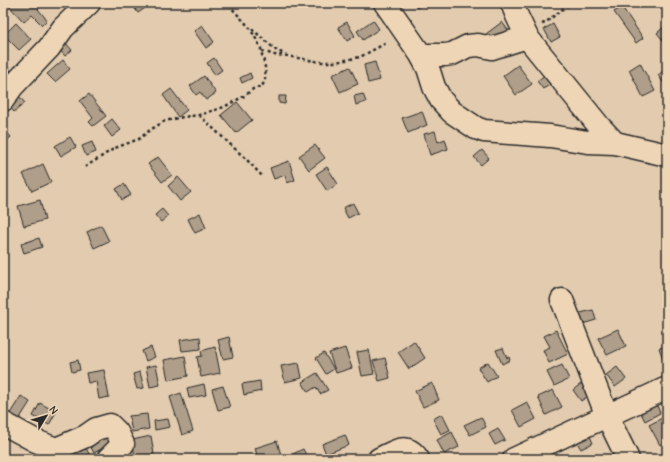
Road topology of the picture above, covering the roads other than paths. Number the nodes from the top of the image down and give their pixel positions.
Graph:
1 (89, 3) edge
2 (385, 3) edge
3 (512, 3) edge
4 (527, 37) junction
5 (421, 55) junction
6 (3, 100) edge
7 (615, 142) junction
8 (667, 155) edge
9 (562, 300) dead end
10 (667, 388) edge
11 (607, 416) junction
12 (3, 423) edge
13 (108, 459) edge
14 (379, 459) edge
15 (418, 459) edge
16 (514, 459) edge
17 (628, 459) edge

1 - 6 street
2 - 5 street
3 - 4 street
4 - 5 street
4 - 7 street
5 - 7 street
7 - 8 street
9 - 11 street
10 - 11 street
11 - 16 street
11 - 17 street
12 - 13 street
14 - 15 street

